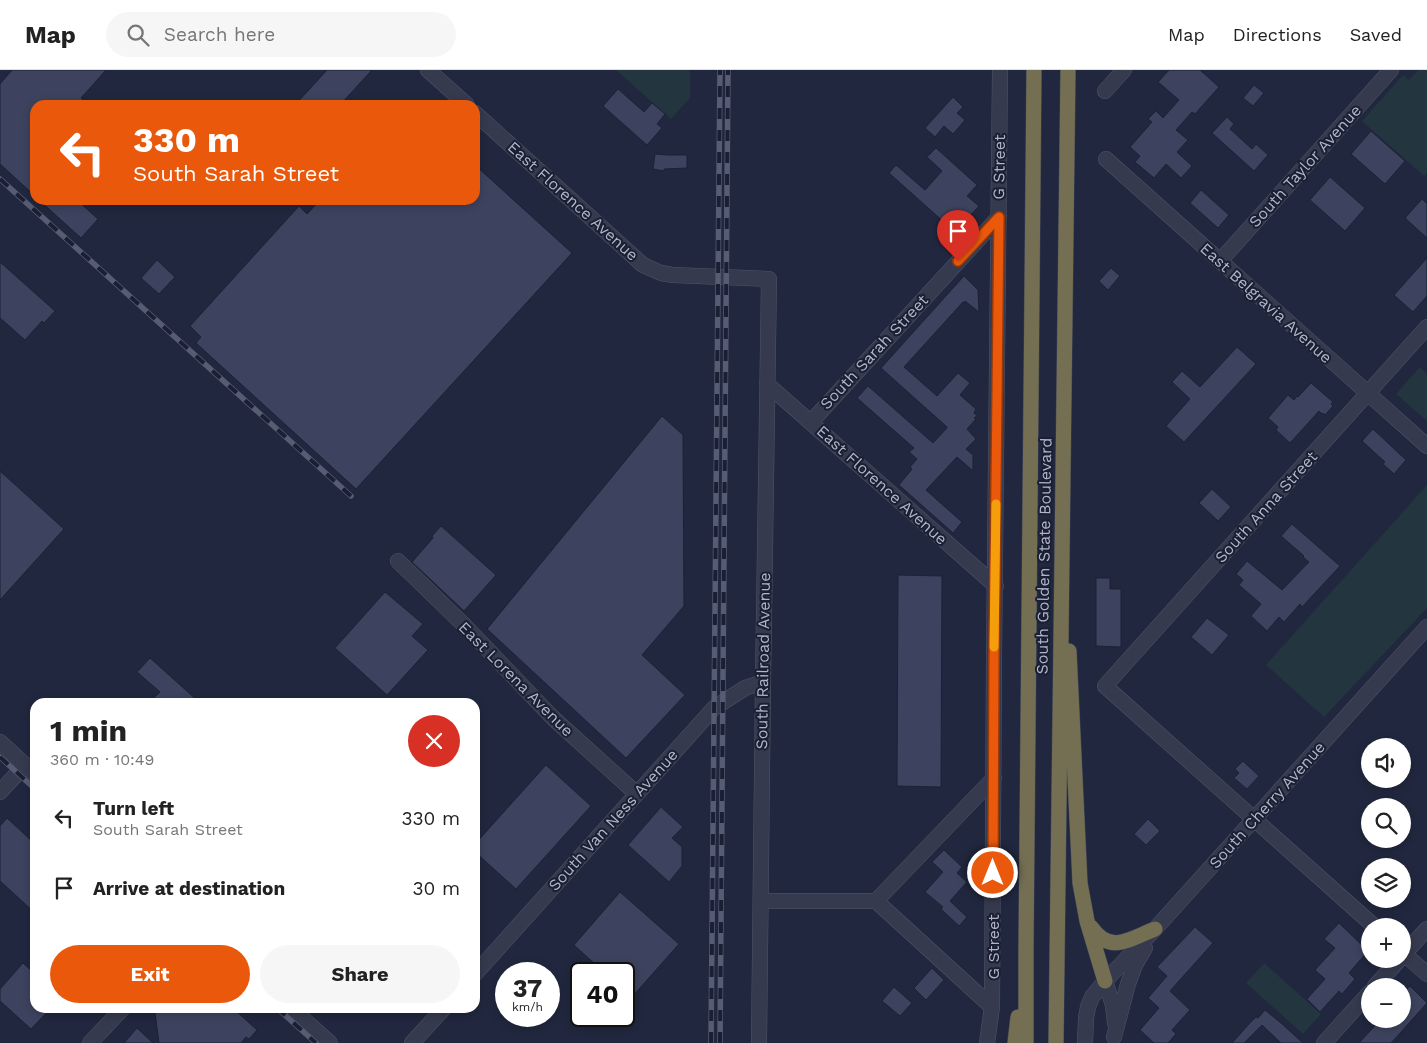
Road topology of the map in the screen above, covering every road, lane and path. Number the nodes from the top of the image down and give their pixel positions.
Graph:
1 (1000, 70) edge
2 (1034, 70) edge
3 (1068, 70) edge
4 (1124, 70) edge
5 (1391, 70) edge
6 (436, 73) edge
7 (1105, 92) dead end
8 (462, 100) edge
9 (480, 118) edge
10 (1106, 159) dead end
11 (999, 217) junction
12 (1220, 261) junction
13 (769, 279) joint
14 (1427, 327) edge
15 (767, 384) junction
16 (1368, 393) junction
17 (811, 422) junction
18 (1427, 446) edge
19 (1062, 486) junction
20 (398, 561) dead end
21 (996, 586) junction
22 (1427, 627) edge
23 (763, 682) junction
24 (0, 742) edge
25 (30, 769) edge
26 (994, 778) junction
27 (0, 792) edge
28 (637, 794) junction
29 (1254, 819) junction
30 (761, 901) junction
31 (876, 901) junction
32 (1365, 918) edge
33 (1087, 921) junction
34 (1155, 929) junction
35 (1427, 929) edge
36 (1411, 946) edge
37 (1026, 948) junction
38 (1411, 962) edge
39 (480, 968) edge
40 (1391, 968) edge
41 (1427, 974) edge
42 (1383, 978) edge
43 (1105, 981) junction
44 (1361, 1002) edge
45 (992, 1007) junction
46 (118, 1013) edge
47 (297, 1013) edge
48 (439, 1013) edge
49 (1114, 1040) edge
50 (90, 1043) edge
51 (330, 1043) edge
52 (412, 1043) edge
53 (759, 1043) edge
54 (987, 1043) edge
55 (1015, 1043) edge
56 (1026, 1043) edge
57 (1056, 1043) edge
58 (1085, 1043) edge
59 (1324, 1043) edge

1 - 11 street, G Street
2 - 37 highway, South Golden State Boulevard
3 - 19 highway, South Golden State Boulevard
4 - 7 street
5 - 12 street, South Taylor Avenue
6 - 8 street
9 - 13 street, East Florence Avenue
10 - 12 street, East Belgravia Avenue
11 - 17 street, South Sarah Street
11 - 21 street, G Street
12 - 16 street, East Belgravia Avenue
13 - 15 street, South Railroad Avenue
14 - 16 street, South Anna Street
15 - 17 street, East Florence Avenue
15 - 23 street, South Railroad Avenue
16 - 18 street, East Belgravia Avenue
16 - 29 street, South Anna Street
17 - 21 street, East Florence Avenue
19 - 33 highway
19 - 57 highway, South Golden State Boulevard
20 - 28 street, East Lorena Avenue
21 - 26 street, G Street
22 - 29 street, South Cherry Avenue
23 - 28 street, South Van Ness Avenue
23 - 30 street, South Railroad Avenue
24 - 25 street
25 - 27 street
26 - 31 street
26 - 45 street, G Street
28 - 39 street, South Van Ness Avenue
29 - 32 street
29 - 34 street, South Cherry Avenue
30 - 31 street
30 - 53 street, South Railroad Avenue
31 - 45 street
33 - 34 highway
33 - 43 highway
34 - 43 street, South Cherry Avenue
34 - 49 street
35 - 36 street
37 - 55 highway
37 - 56 highway, South Golden State Boulevard
38 - 41 street
40 - 42 street
43 - 49 street
43 - 58 street, South Cherry Avenue
44 - 59 street
45 - 54 street, G Street
46 - 50 street
47 - 51 street
48 - 52 street

